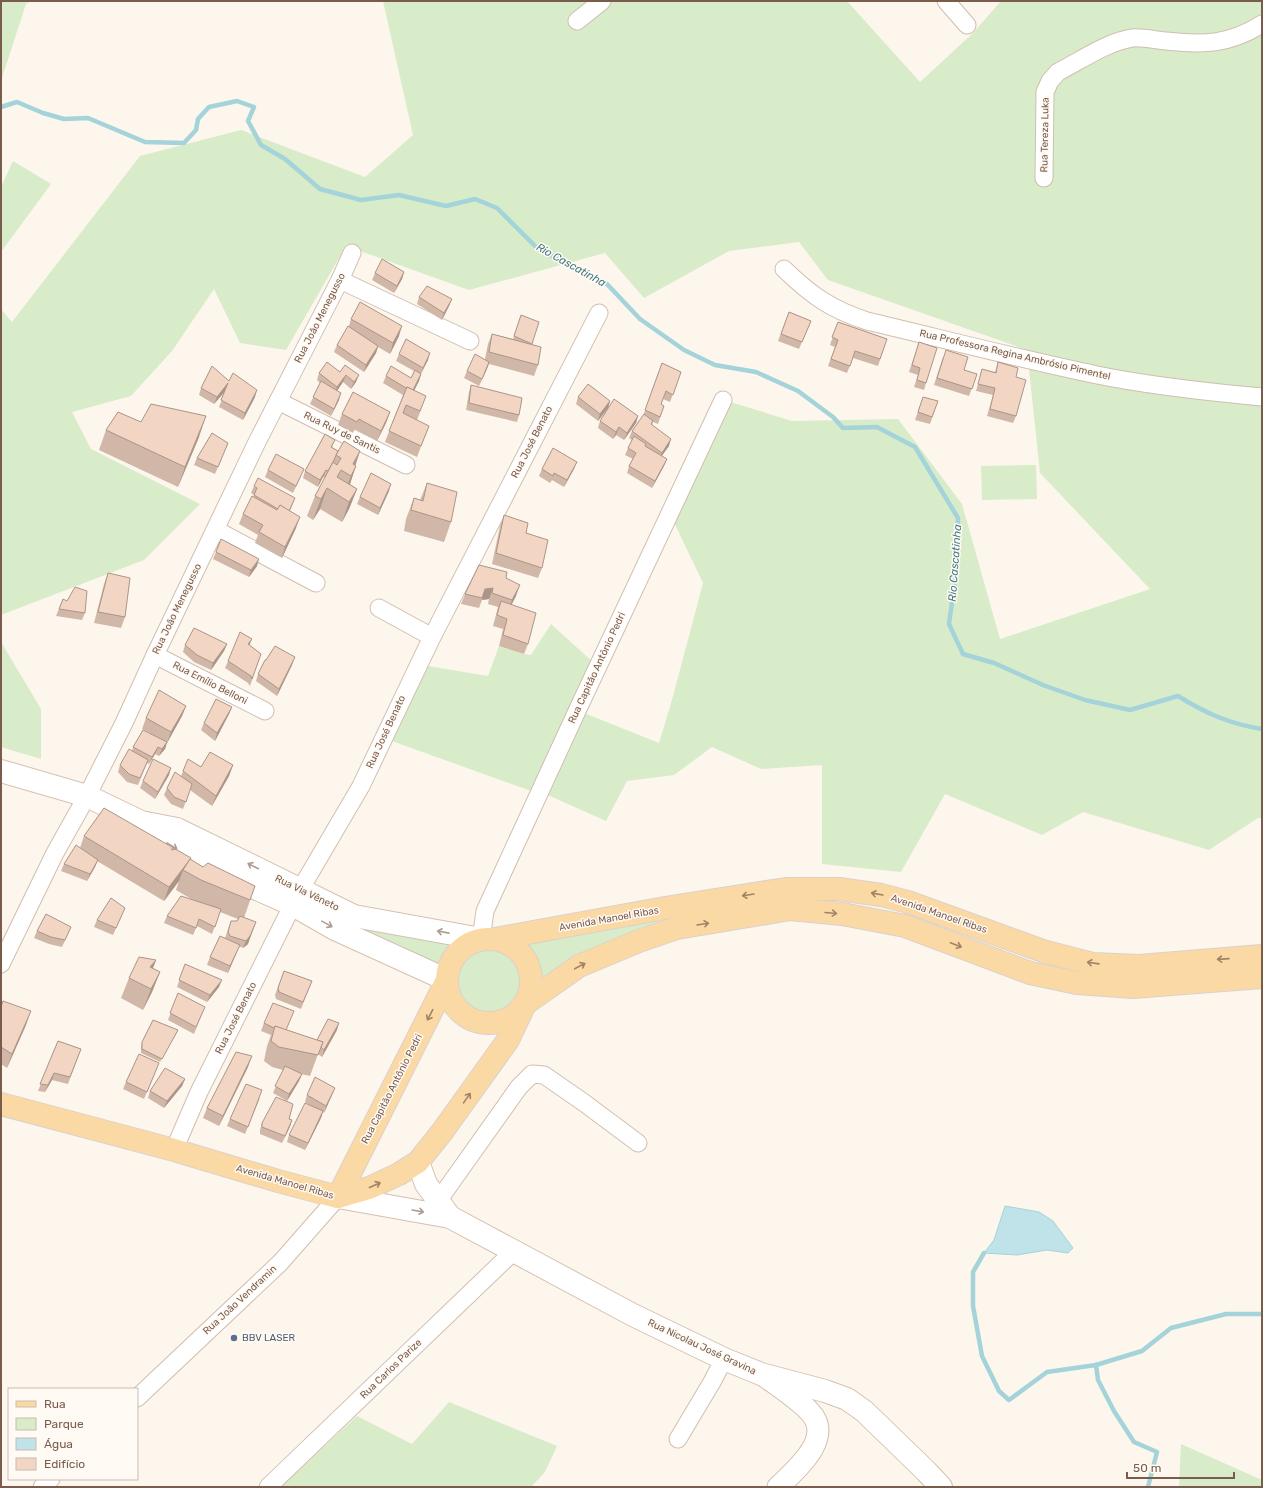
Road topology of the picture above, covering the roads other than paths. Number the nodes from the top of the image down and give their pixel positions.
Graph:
1 (946, 1) edge
2 (596, 3) edge
3 (577, 21) dead end
4 (1262, 24) edge
5 (967, 25) dead end
6 (1044, 178) dead end
7 (352, 253) dead end
8 (784, 269) dead end
9 (340, 280) junction
10 (599, 312) dead end
11 (470, 341) dead end
12 (1262, 397) edge
13 (723, 400) dead end
14 (278, 401) junction
15 (406, 465) dead end
16 (216, 530) junction
17 (316, 584) dead end
18 (379, 608) dead end
19 (432, 637) junction
20 (155, 655) junction
21 (265, 711) dead end
22 (1, 771) edge
23 (87, 796) junction
24 (296, 898) junction
25 (9, 935) edge
26 (488, 939) junction
27 (1262, 956) edge
28 (1, 964) edge
29 (1262, 977) edge
30 (447, 980) junction
31 (558, 980) junction
32 (525, 1004) junction
33 (508, 1040) junction
34 (1, 1104) edge
35 (638, 1143) dead end
36 (174, 1150) junction
37 (418, 1162) junction
38 (338, 1197) junction
39 (444, 1209) junction
40 (515, 1250) junction
41 (724, 1359) junction
42 (761, 1374) junction
43 (138, 1397) edge
44 (678, 1439) dead end
45 (50, 1480) edge
46 (42, 1487) edge
47 (268, 1487) edge
48 (778, 1487) edge
49 (941, 1487) edge

1 - 5 street
2 - 3 street
4 - 6 street, Rua Tereza Luka
7 - 9 street, Rua João Menegusso
8 - 12 street, Rua Professora Regina Ambrósio Pimentel
9 - 11 street
9 - 14 street, Rua João Menegusso
10 - 19 street, Rua José Benato
13 - 26 street, Rua Capitão Antônio Pedri
14 - 15 street, Rua Ruy de Santis
14 - 16 street, Rua João Menegusso
16 - 17 street
16 - 20 street, Rua João Menegusso
18 - 19 street
19 - 24 street, Rua José Benato
20 - 21 street, Rua Emílio Belloni
20 - 23 street, Rua João Menegusso
22 - 23 main road, Rua Via Vêneto
23 - 24 main road, Rua Via Vêneto
23 - 25 street, Rua João Menegusso
26 -> 24 main road, Rua Via Vêneto
24 -> 30 main road, Rua Via Vêneto
24 - 36 street, Rua José Benato
25 - 28 street, Rua João Menegusso
27 -> 26 main road, Avenida Manoel Ribas
26 - 30 main road
26 - 32 main road
31 -> 29 main road, Avenida Manoel Ribas
30 - 32 main road
30 -> 38 main road, Rua Capitão Antônio Pedri
31 - 32 main road, Avenida Manoel Ribas
31 - 33 main road, Avenida Manoel Ribas
32 - 33 main road, Avenida Manoel Ribas
37 -> 33 main road, Avenida Manoel Ribas
34 - 36 main road, Avenida Manoel Ribas
35 - 39 street
36 - 38 main road, Avenida Manoel Ribas
38 -> 37 main road, Avenida Manoel Ribas
37 - 39 main road, Rua Nicolau José Gravina
38 -> 39 main road, Rua Nicolau José Gravina
38 - 43 street, Rua João Vendramin
39 - 40 main road, Rua Nicolau José Gravina
40 - 41 main road, Rua Nicolau José Gravina
40 - 47 street, Rua Carlos Parize
41 - 42 main road, Rua Nicolau José Gravina
41 - 44 street
42 - 48 street
42 - 49 main road, Rua Nicolau José Gravina
45 - 46 street

